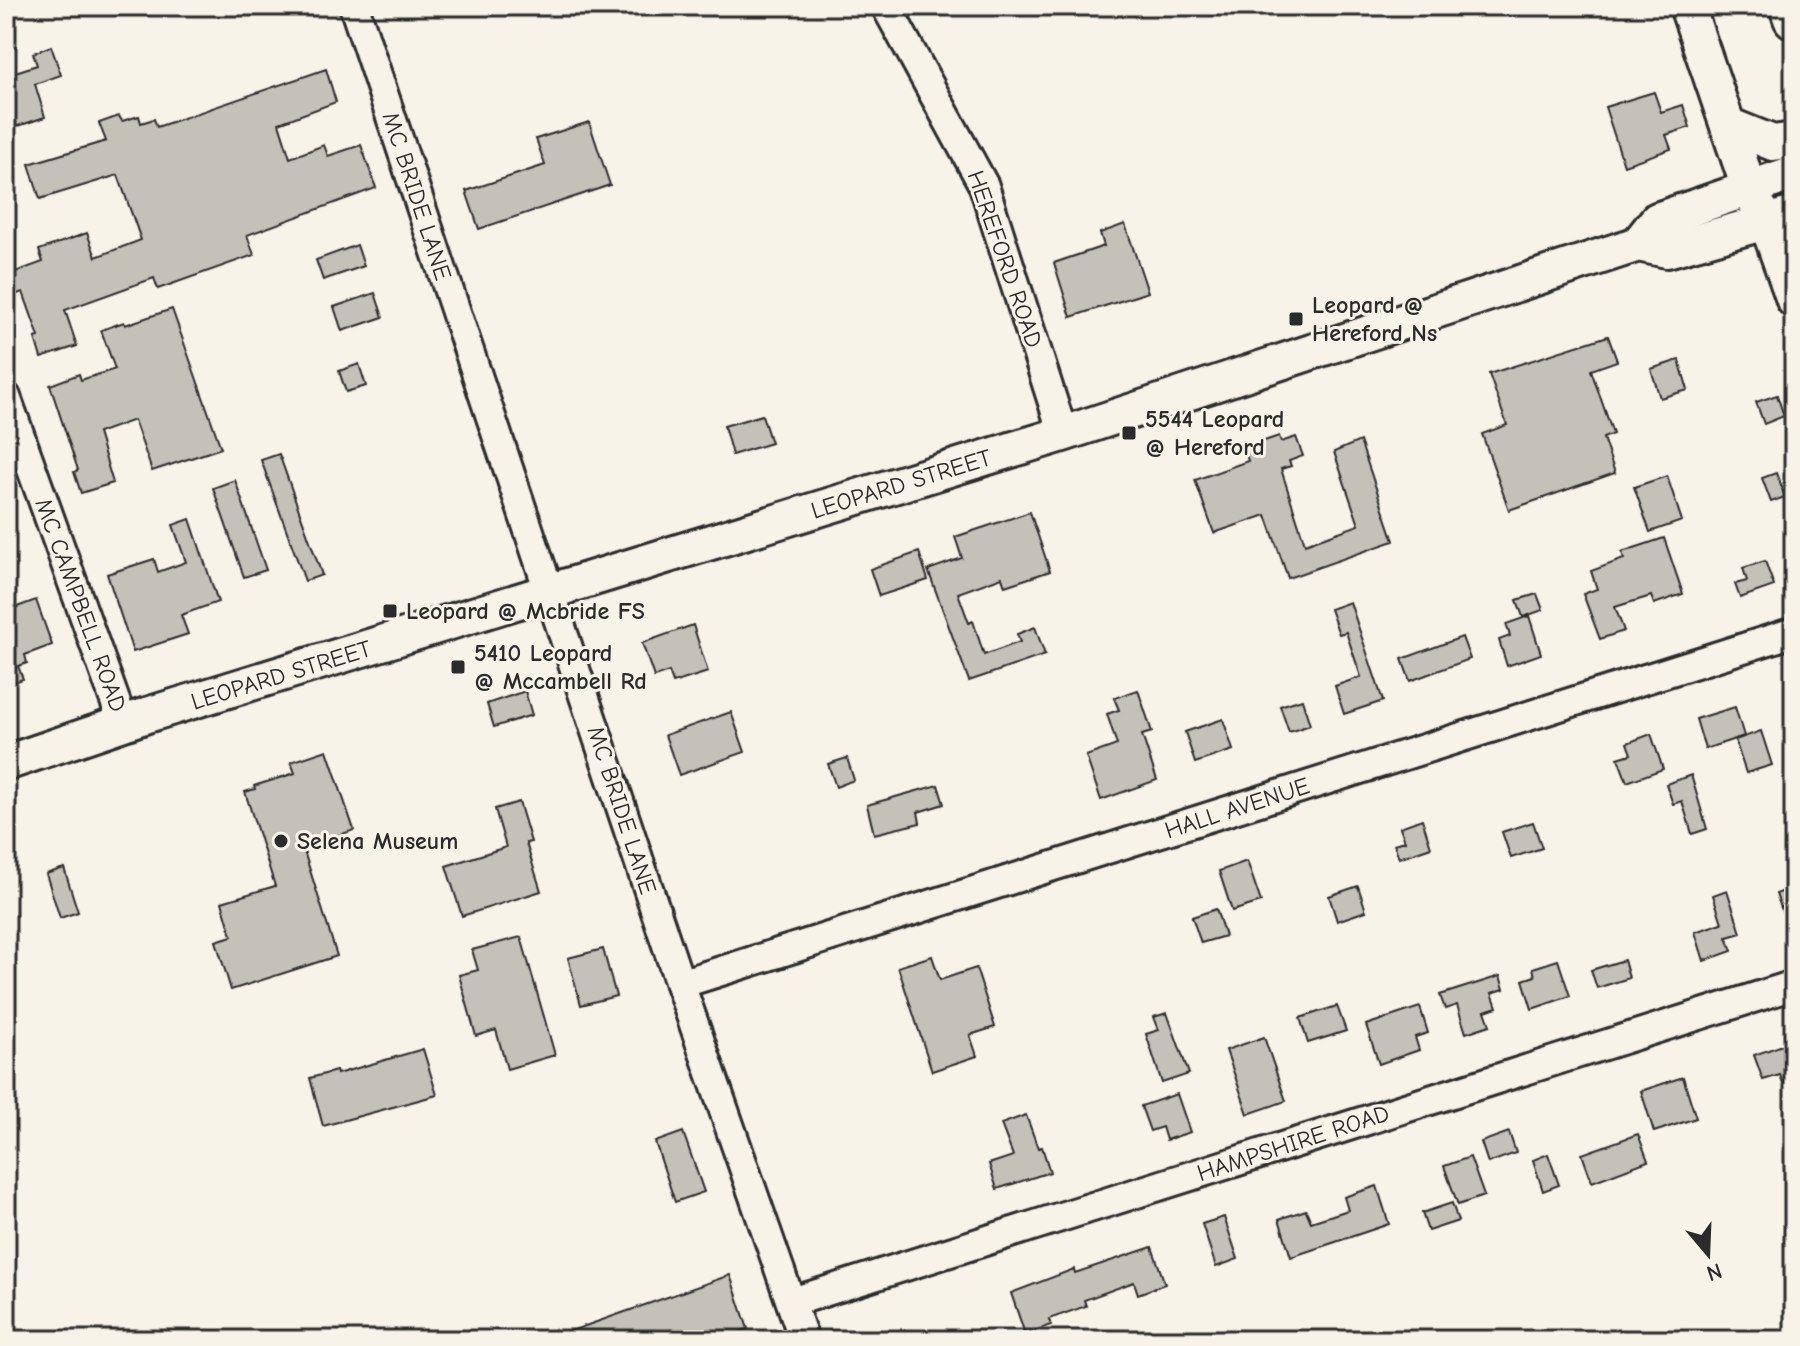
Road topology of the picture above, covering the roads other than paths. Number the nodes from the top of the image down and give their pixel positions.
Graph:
1 (354, 6) edge
2 (886, 6) edge
3 (1687, 6) edge
4 (1790, 6) edge
5 (1794, 18) edge
6 (1728, 125) junction
7 (1791, 157) edge
8 (1749, 188) junction
9 (1781, 219) edge
10 (1638, 244) junction
11 (1791, 280) edge
12 (6, 397) edge
13 (1063, 434) junction
14 (549, 591) junction
15 (1794, 632) edge
16 (123, 723) junction
17 (6, 763) edge
18 (680, 984) junction
19 (1794, 985) edge
20 (792, 1302) junction
21 (804, 1340) edge

1 - 14 street, MC BRIDE LANE
2 - 13 street, HEREFORD ROAD
3 - 6 main road
4 - 5 highway
6 - 7 main road
6 - 8 main road
7 - 8 main road
8 - 9 main road
8 - 10 main road
9 - 10 main road, LEOPARD STREET
9 - 11 main road
10 - 13 main road, LEOPARD STREET
12 - 16 street, MC CAMPBELL ROAD
13 - 14 main road, LEOPARD STREET
14 - 16 main road, LEOPARD STREET
14 - 18 street, MC BRIDE LANE
15 - 18 street, HALL AVENUE
16 - 17 main road, LEOPARD STREET
18 - 20 street, MC BRIDE LANE
19 - 20 street, HAMPSHIRE ROAD
20 - 21 street, MC BRIDE LANE

